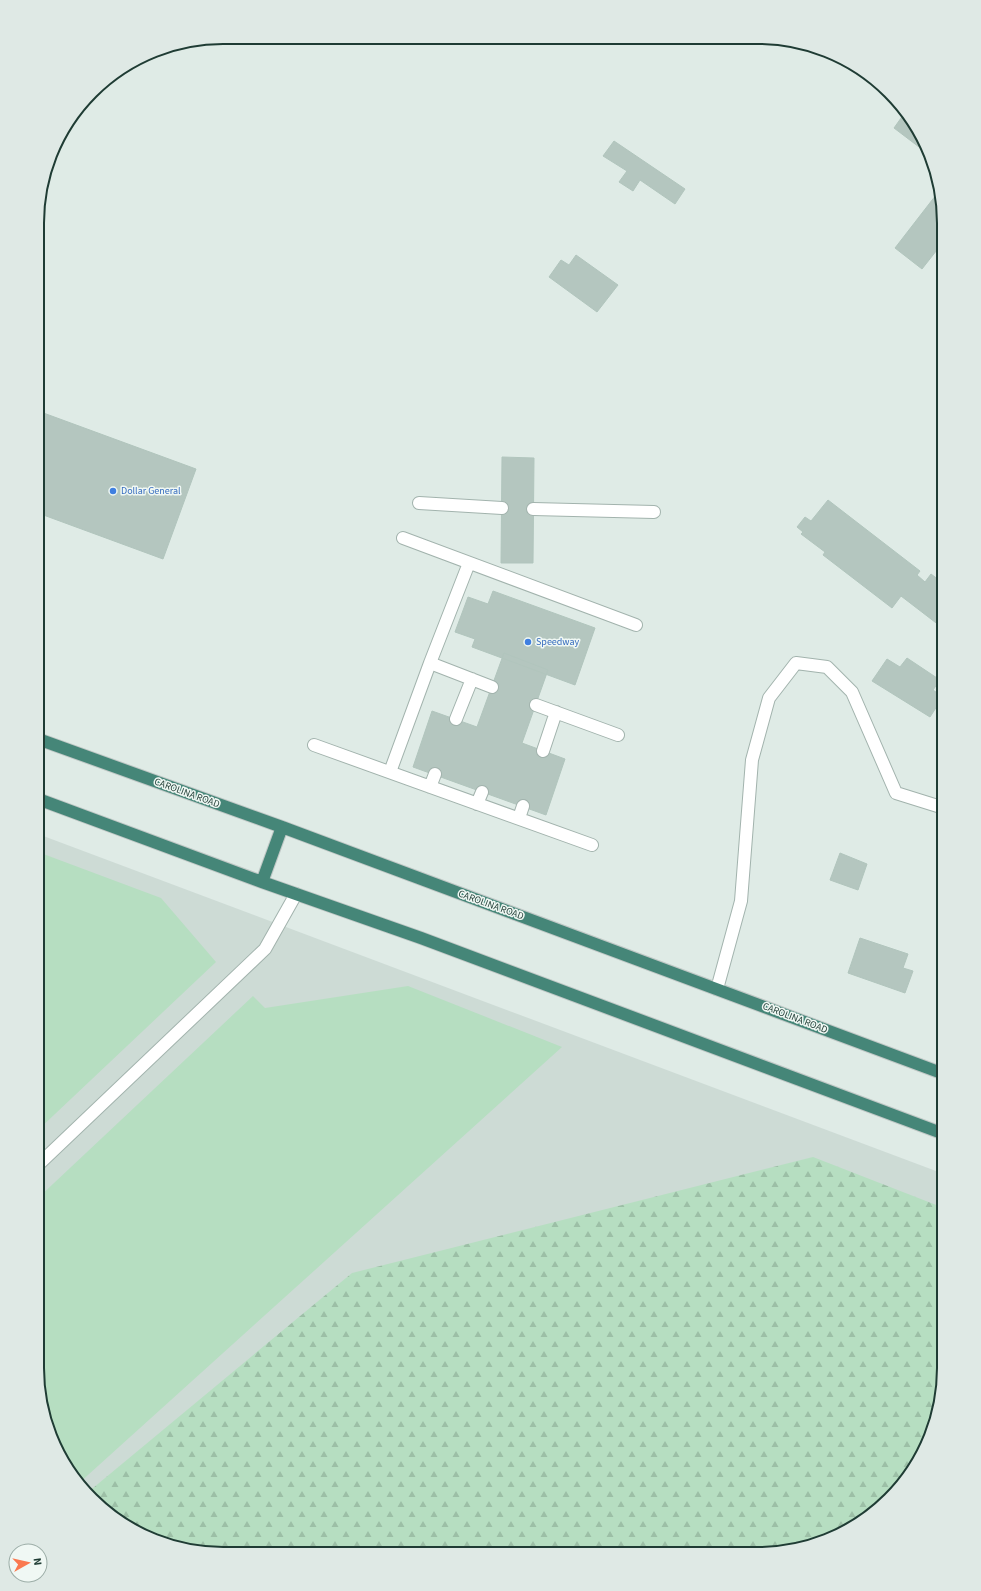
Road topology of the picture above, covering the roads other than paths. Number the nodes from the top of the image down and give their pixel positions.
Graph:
1 (419, 503) dead end
2 (502, 508) dead end
3 (534, 509) dead end
4 (654, 512) dead end
5 (403, 538) dead end
6 (469, 563) junction
7 (636, 625) dead end
8 (430, 663) junction
9 (472, 679) junction
10 (492, 687) dead end
11 (536, 705) dead end
12 (556, 712) junction
13 (456, 719) dead end
14 (618, 735) dead end
15 (44, 740) edge
16 (314, 745) dead end
17 (543, 750) dead end
18 (390, 772) junction
19 (435, 774) dead end
20 (430, 787) junction
21 (482, 792) dead end
22 (44, 801) edge
23 (477, 804) junction
24 (523, 806) dead end
25 (937, 806) edge
26 (519, 818) junction
27 (282, 827) junction
28 (592, 845) dead end
29 (262, 882) junction
30 (296, 894) junction
31 (717, 989) junction
32 (937, 1071) edge
33 (937, 1131) edge
34 (44, 1159) edge

1 - 2 lane
3 - 4 lane
5 - 6 lane
6 - 7 lane
6 - 8 lane
8 - 9 lane
8 - 18 lane
9 - 10 lane
9 - 13 lane
11 - 12 lane
12 - 14 lane
12 - 17 lane
15 - 27 highway, CAROLINA ROAD
16 - 18 lane
18 - 20 lane
19 - 20 lane
20 - 23 lane
21 - 23 lane
22 - 29 highway
23 - 26 lane
24 - 26 lane
25 - 31 lane
26 - 28 lane
27 - 29 highway
27 - 31 highway, CAROLINA ROAD
29 - 30 highway
30 - 33 highway
30 - 34 lane
31 - 32 highway, CAROLINA ROAD

